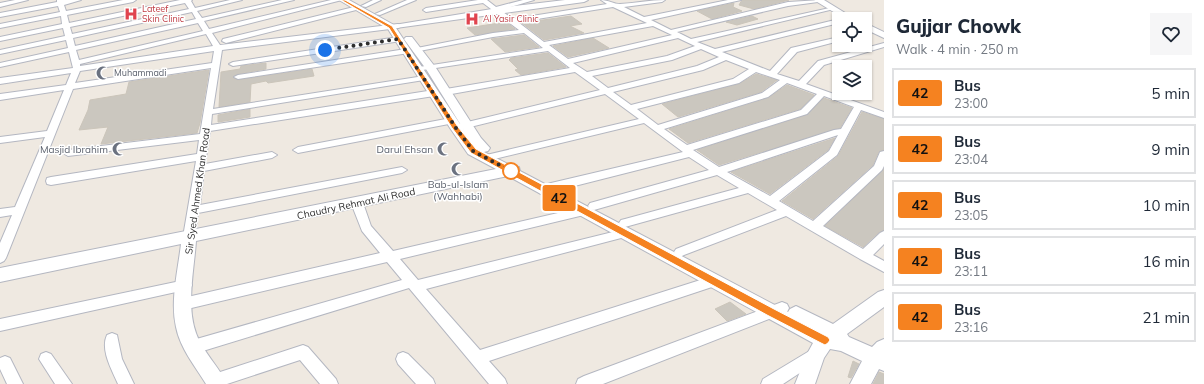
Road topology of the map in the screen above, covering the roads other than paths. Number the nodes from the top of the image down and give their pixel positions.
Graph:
1 (25, 0) edge
2 (78, 0) edge
3 (132, 0) edge
4 (188, 0) edge
5 (239, 0) edge
6 (291, 0) edge
7 (339, 0) edge
8 (343, 0) edge
9 (378, 0) edge
10 (412, 0) edge
11 (484, 0) edge
12 (531, 0) edge
13 (584, 0) edge
14 (604, 0) edge
15 (662, 0) edge
16 (733, 0) edge
17 (818, 0) edge
18 (60, 2) edge
19 (0, 5) edge
20 (359, 5) edge
21 (616, 6) junction
22 (832, 8) junction
23 (194, 10) junction
24 (426, 10) dead end
25 (496, 10) junction
26 (839, 12) edge
27 (63, 14) junction
28 (378, 14) junction
29 (0, 15) edge
30 (644, 19) junction
31 (200, 21) junction
32 (512, 21) junction
33 (832, 23) edge
34 (654, 24) junction
35 (66, 25) junction
36 (0, 26) edge
37 (524, 31) junction
38 (872, 31) edge
39 (208, 32) junction
40 (670, 32) junction
41 (884, 35) edge
42 (678, 36) junction
43 (69, 37) junction
44 (0, 38) edge
45 (402, 39) junction
46 (690, 41) junction
47 (832, 41) edge
48 (884, 45) edge
49 (217, 46) junction
50 (702, 46) junction
51 (546, 47) junction
52 (72, 49) junction
53 (0, 52) edge
54 (714, 52) junction
55 (726, 57) junction
56 (566, 62) junction
57 (233, 64) dead end
58 (0, 65) edge
59 (216, 65) junction
60 (76, 66) junction
61 (756, 68) junction
62 (425, 72) junction
63 (581, 72) junction
64 (773, 74) junction
65 (238, 77) dead end
66 (787, 79) junction
67 (0, 80) edge
68 (801, 84) junction
69 (70, 87) junction
70 (607, 92) junction
71 (822, 92) junction
72 (440, 93) junction
73 (0, 97) edge
74 (859, 106) junction
75 (629, 108) junction
76 (209, 112) junction
77 (884, 115) edge
78 (646, 120) junction
79 (458, 125) junction
80 (658, 128) junction
81 (845, 132) junction
82 (51, 133) junction
83 (205, 133) junction
84 (0, 140) edge
85 (298, 150) dead end
86 (688, 151) junction
87 (68, 153) dead end
88 (884, 154) edge
89 (272, 155) dead end
90 (491, 156) junction
91 (201, 157) junction
92 (200, 168) junction
93 (402, 170) dead end
94 (516, 170) junction
95 (718, 171) junction
96 (51, 181) dead end
97 (549, 188) junction
98 (749, 189) junction
99 (771, 201) junction
100 (357, 203) junction
101 (589, 209) junction
102 (20, 210) junction
103 (193, 210) junction
104 (787, 211) junction
105 (0, 213) edge
106 (815, 226) junction
107 (625, 228) junction
108 (884, 236) edge
109 (189, 237) junction
110 (4, 241) edge
111 (680, 252) junction
112 (864, 256) junction
113 (391, 257) junction
114 (0, 258) edge
115 (884, 267) edge
116 (0, 275) edge
117 (713, 281) junction
118 (414, 284) junction
119 (185, 285) junction
120 (884, 297) edge
121 (183, 304) junction
122 (776, 310) junction
123 (0, 325) edge
124 (112, 340) dead end
125 (830, 343) junction
126 (193, 347) junction
127 (878, 356) edge
128 (478, 358) junction
129 (46, 359) dead end
130 (403, 359) dead end
131 (5, 363) dead end
132 (216, 382) edge
133 (14, 384) edge
134 (64, 384) edge
135 (126, 384) edge
136 (330, 384) edge
137 (426, 384) edge
138 (499, 384) edge
139 (584, 384) edge
140 (769, 384) edge
141 (805, 384) edge
142 (860, 384) edge

1 - 19 street
2 - 18 street
3 - 27 street
4 - 23 street
4 - 35 street
5 - 23 street
6 - 31 street
7 - 39 street
8 - 20 street
9 - 20 street
10 - 28 street
11 - 24 street
11 - 25 street
12 - 25 street
13 - 25 street
14 - 21 street
15 - 21 street
16 - 30 street
17 - 22 street
17 - 40 street
18 - 27 street
18 - 29 street
20 - 28 street
20 - 45 street
20 - 49 street
21 - 30 street
21 - 32 street
22 - 26 street
22 - 46 street
23 - 31 street
23 - 43 street
25 - 32 street
25 - 45 street
27 - 35 street
27 - 36 street
28 - 45 street
30 - 34 street
31 - 39 street
31 - 52 street
32 - 37 street
33 - 54 street
34 - 40 street
34 - 51 street
35 - 43 street
35 - 44 street
37 - 45 street
37 - 51 street
38 - 41 street
39 - 49 street
39 - 60 street
40 - 42 street
42 - 46 street
42 - 56 street
43 - 52 street
43 - 53 street
45 - 49 street
45 - 57 street
45 - 62 street
45 - 65 street
46 - 50 street
47 - 64 street
48 - 68 street
49 - 59 street, Sir Syed Ahmed Khan Road
49 - 60 street
50 - 54 street
50 - 63 street
51 - 56 street
51 - 62 street
52 - 58 street
52 - 60 street
54 - 55 street
55 - 61 street
55 - 70 street
56 - 63 street
59 - 69 street
59 - 76 street, Sir Syed Ahmed Khan Road
60 - 67 street
60 - 69 street
61 - 64 street
61 - 75 street
62 - 72 street
62 - 76 street
63 - 70 street
63 - 72 street
64 - 66 street
66 - 68 street
66 - 80 street
68 - 71 street
69 - 73 street
69 - 82 street
70 - 75 street
70 - 79 street
71 - 74 street
71 - 86 street
72 - 79 street
72 - 83 street
74 - 77 street
74 - 81 street
75 - 78 street
76 - 83 street, Sir Syed Ahmed Khan Road
78 - 80 street
78 - 90 street
79 - 85 street
79 - 90 street
80 - 86 street
81 - 95 street
81 - 99 street
82 - 84 street
82 - 102 street
83 - 87 street
83 - 91 street, Sir Syed Ahmed Khan Road
86 - 95 street
86 - 97 street
88 - 106 street
89 - 92 street
90 - 94 street
91 - 92 street, Sir Syed Ahmed Khan Road
91 - 96 street
92 - 103 street, Sir Syed Ahmed Khan Road
93 - 103 street
94 - 97 street
94 - 100 street, Chaudry Rehmat Ali Road
95 - 98 street
95 - 101 street
97 - 101 street
98 - 99 street
98 - 107 street
99 - 104 street
100 - 109 street, Chaudry Rehmat Ali Road
100 - 113 street
101 - 107 street
101 - 113 street
102 - 105 street
102 - 110 street
103 - 109 street, Sir Syed Ahmed Khan Road
104 - 106 street
104 - 111 street
106 - 112 street
107 - 111 street
107 - 117 street
107 - 118 street
108 - 112 street
109 - 116 street, Chaudry Rehmat Ali Road
109 - 119 street, Sir Syed Ahmed Khan Road
110 - 114 street
111 - 122 street
112 - 115 street
113 - 118 street
113 - 121 street
117 - 122 street
117 - 128 street
118 - 126 street
118 - 128 street
119 - 121 street, Sir Syed Ahmed Khan Road
119 - 123 street
120 - 125 street
121 - 126 street, Sir Syed Ahmed Khan Road
122 - 125 street
122 - 139 street
124 - 135 street
125 - 127 street
125 - 140 street
125 - 141 street
126 - 132 street, Sir Syed Ahmed Khan Road
127 - 142 street
128 - 138 street
129 - 134 street
130 - 137 street
131 - 133 street
132 - 136 street

